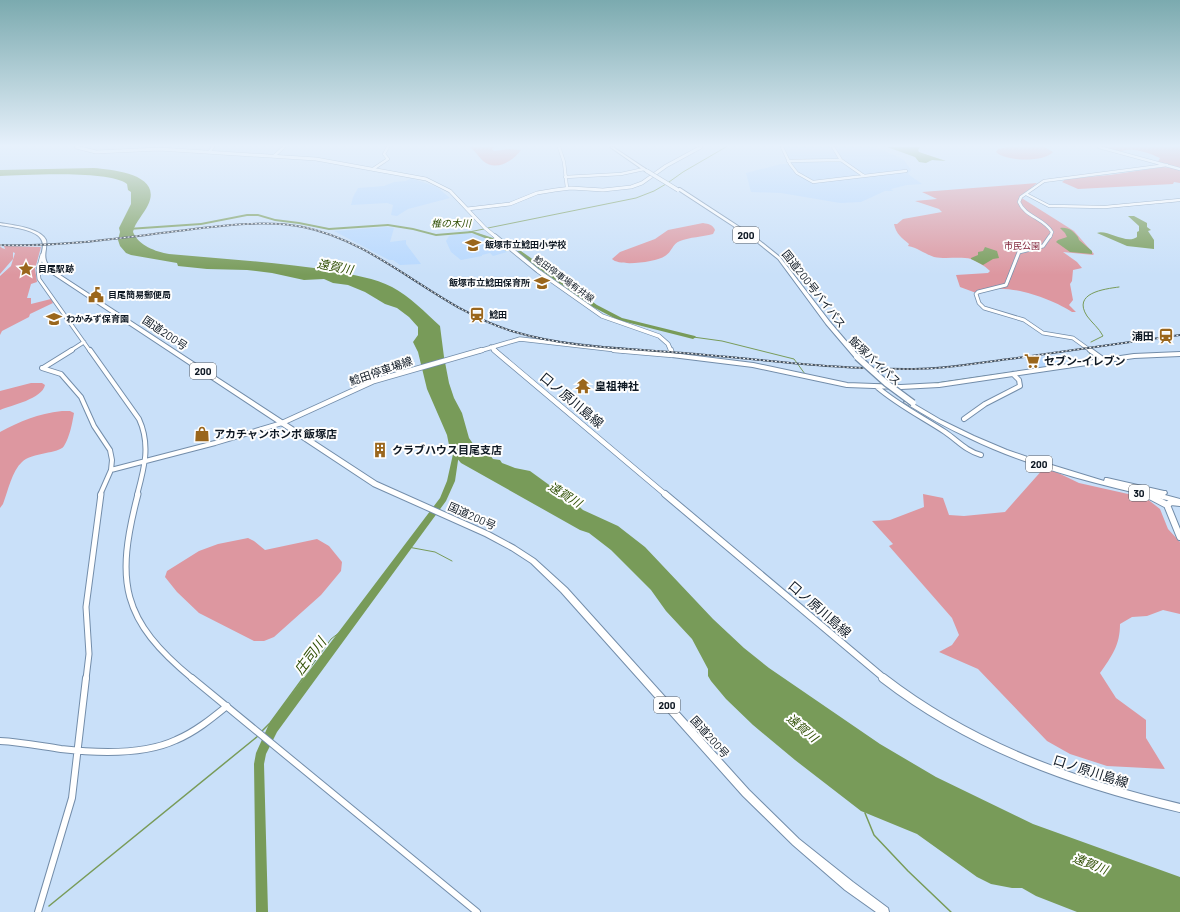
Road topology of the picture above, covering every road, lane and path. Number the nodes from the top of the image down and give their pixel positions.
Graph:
1 (447, 190) edge
2 (558, 190) edge
3 (595, 190) edge
4 (607, 190) edge
5 (678, 190) edge
6 (1032, 190) edge
7 (1026, 194) junction
8 (1180, 200) edge
9 (467, 209) junction
10 (0, 224) edge
11 (42, 255) junction
12 (84, 342) junction
13 (490, 348) junction
14 (1180, 354) edge
15 (672, 355) junction
16 (1104, 360) junction
17 (1026, 372) junction
18 (1012, 374) junction
19 (1001, 375) junction
20 (1020, 382) junction
21 (877, 387) junction
22 (910, 403) junction
23 (964, 420) dead end
24 (282, 423) junction
25 (981, 455) dead end
26 (146, 462) junction
27 (111, 470) junction
28 (1109, 484) junction
29 (1180, 496) edge
30 (1180, 502) edge
31 (1167, 505) junction
32 (1180, 537) edge
33 (227, 706) junction
34 (0, 740) edge
35 (78, 750) junction
36 (1180, 808) edge
37 (38, 912) edge
38 (477, 912) edge
39 (884, 912) edge

1 - 9 main road
2 - 9 main road
3 - 4 main road
5 - 22 highway, 飯塚バイパス / 200, bridge
6 - 7 street
7 - 8 street
7 - 16 street
9 - 15 main road, 鯰田停車場有井線
10 - 11 highway
11 - 12 street
11 - 24 highway, 国道200号 / 200
12 - 26 street
12 - 27 street
13 - 15 main road
13 - 24 main road, 鯰田停車場線
13 - 36 main road, 口ノ原川島線
14 - 16 street
15 - 21 street
16 - 17 street
17 - 18 street
17 - 20 street
18 - 19 street
18 - 20 street
19 - 20 street
19 - 21 street
20 - 23 street
21 - 25 street
22 - 28 highway, 飯塚バイパス / 200
22 - 29 highway, 200
24 - 26 street
24 - 39 highway, 国道200号 / 200
26 - 27 street
26 - 33 street
27 - 35 street
28 - 30 highway, 飯塚バイパス / 200
28 - 31 main road, 30
30 - 31 main road
31 - 32 main road
33 - 35 street
33 - 38 street
34 - 35 street
35 - 37 street

